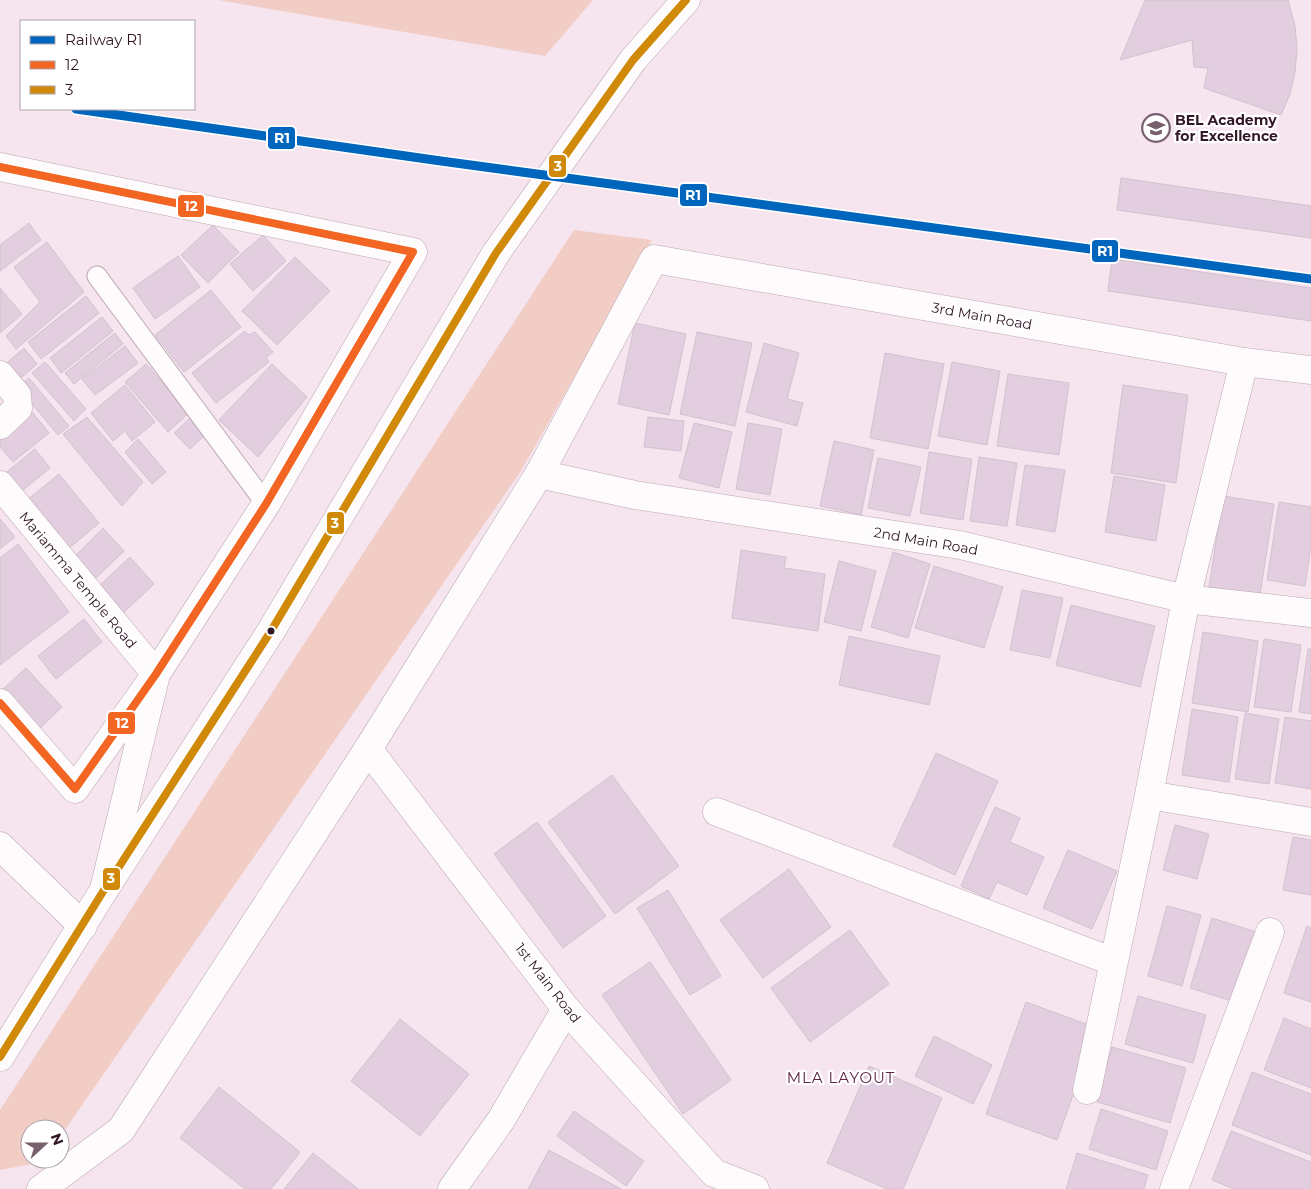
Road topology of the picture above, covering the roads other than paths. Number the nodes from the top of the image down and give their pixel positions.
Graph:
1 (686, 0) edge
2 (0, 167) edge
3 (97, 276) dead end
4 (1244, 362) junction
5 (1311, 370) edge
6 (0, 375) edge
7 (0, 425) edge
8 (539, 474) junction
9 (0, 486) edge
10 (266, 504) junction
11 (1186, 599) junction
12 (1311, 613) edge
13 (156, 674) junction
14 (0, 703) edge
15 (368, 749) junction
16 (1149, 796) junction
17 (717, 812) dead end
18 (1311, 822) edge
19 (0, 846) edge
20 (104, 890) junction
21 (83, 926) junction
22 (1270, 932) dead end
23 (1114, 962) junction
24 (566, 1008) junction
25 (0, 1057) edge
26 (1087, 1090) dead end
27 (41, 1189) edge
28 (452, 1189) edge
29 (755, 1189) edge
30 (1174, 1189) edge

1 - 20 street
2 - 10 street
3 - 10 lane
4 - 5 street, 3rd Main Road
4 - 8 street, 3rd Main Road
4 - 11 street
6 - 7 street
8 - 11 street, 2nd Main Road
8 - 15 street
9 - 13 street, Mariamma Temple Road
10 - 13 street
11 - 12 street, 2nd Main Road
11 - 16 street
13 - 14 street
13 - 20 street
15 - 24 street, 1st Main Road
15 - 27 street
16 - 18 street
16 - 23 street
17 - 23 street
19 - 21 street
20 - 21 street
21 - 25 street
22 - 30 street
23 - 26 street
24 - 28 street
24 - 29 street, 1st Main Road

